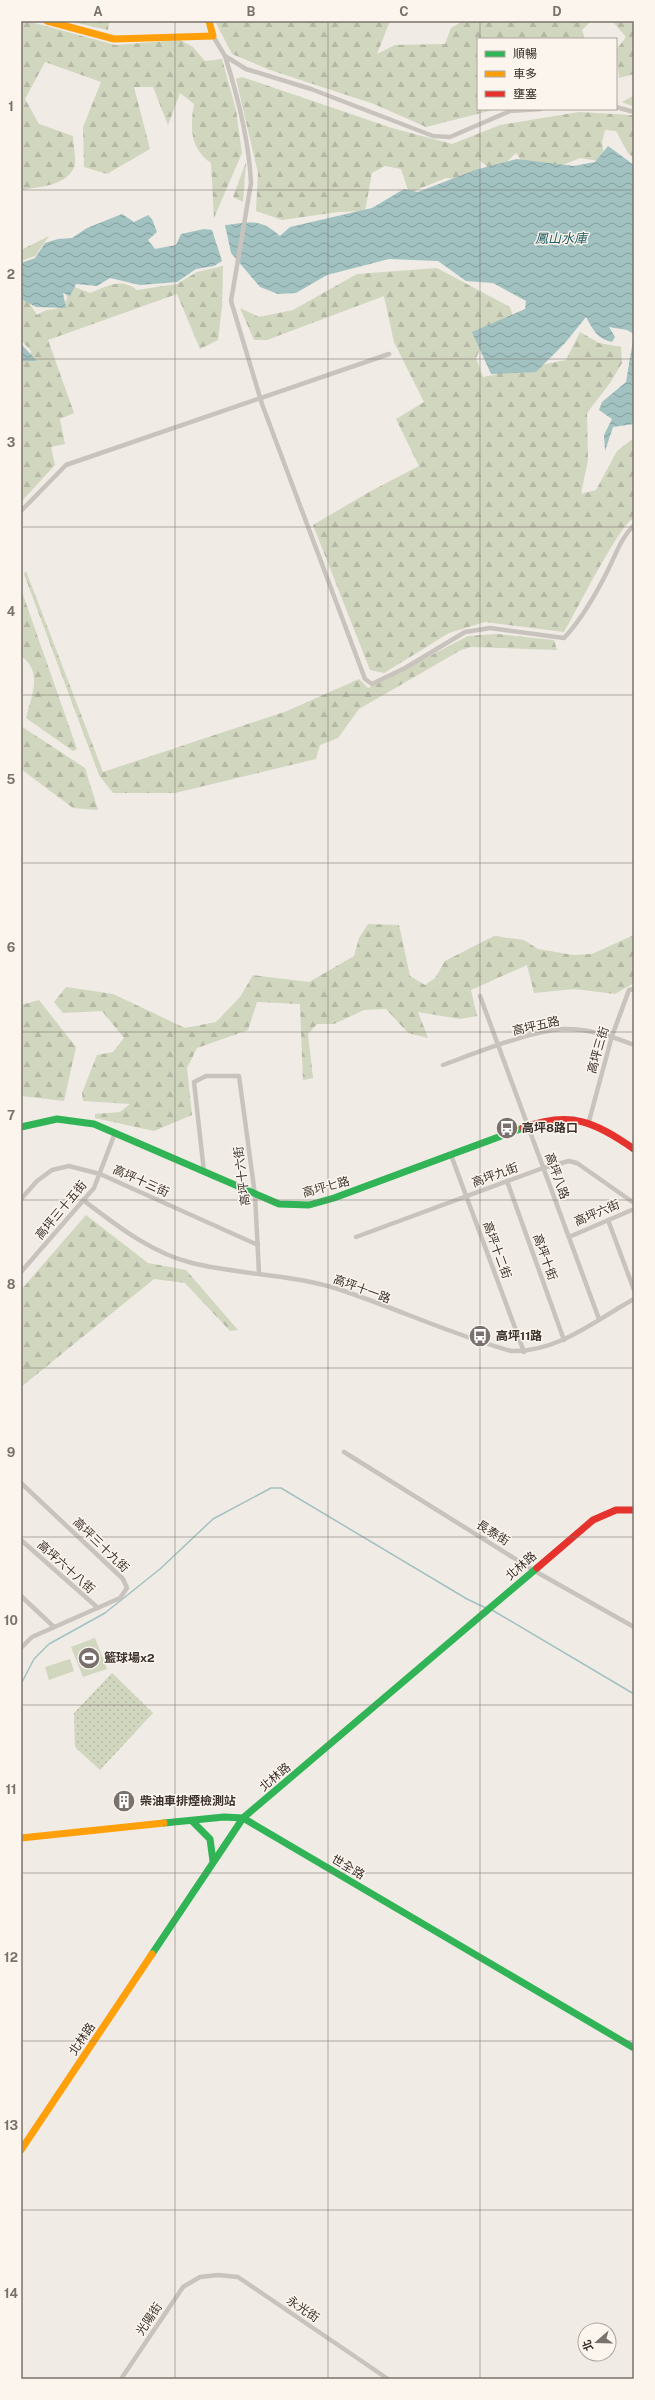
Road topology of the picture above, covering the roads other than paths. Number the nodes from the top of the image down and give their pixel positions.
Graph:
1 (47, 21) edge
2 (209, 21) edge
3 (213, 36) junction
4 (225, 56) junction
5 (617, 107) edge
6 (525, 110) edge
7 (634, 112) edge
8 (389, 354) dead end
9 (260, 398) junction
10 (21, 511) edge
11 (634, 525) edge
12 (634, 989) edge
13 (480, 996) dead end
14 (612, 1036) junction
15 (634, 1045) edge
16 (498, 1046) junction
17 (443, 1065) dead end
18 (589, 1121) junction
19 (528, 1126) junction
20 (21, 1127) edge
21 (115, 1133) junction
22 (634, 1149) edge
23 (451, 1155) junction
24 (543, 1168) junction
25 (204, 1172) junction
26 (100, 1174) junction
27 (507, 1181) junction
28 (255, 1195) junction
29 (466, 1196) junction
30 (21, 1199) edge
31 (83, 1200) junction
32 (634, 1203) edge
33 (634, 1209) edge
34 (608, 1220) junction
35 (569, 1236) junction
36 (356, 1237) dead end
37 (258, 1245) junction
38 (21, 1272) edge
39 (259, 1273) junction
40 (634, 1290) edge
41 (634, 1299) edge
42 (599, 1319) junction
43 (564, 1340) junction
44 (524, 1352) junction
45 (344, 1452) dead end
46 (21, 1484) edge
47 (633, 1509) edge
48 (21, 1540) edge
49 (533, 1570) junction
50 (21, 1596) edge
51 (98, 1608) junction
52 (54, 1627) junction
53 (634, 1627) edge
54 (21, 1648) edge
55 (243, 1818) junction
56 (192, 1821) junction
57 (21, 1838) edge
58 (213, 1861) junction
59 (634, 2048) edge
60 (21, 2150) edge
61 (200, 2277) joint
62 (121, 2379) edge
63 (388, 2379) edge

1 - 3 street
2 - 3 street
3 - 4 street
4 - 6 street
4 - 9 street
5 - 7 street
8 - 9 street
9 - 10 street
9 - 11 street
12 - 14 street, 高坪三街
13 - 16 street, 高坪八路
14 - 15 street, 高坪五路
14 - 16 street, 高坪五路
14 - 18 street, 高坪三街
16 - 17 street, 高坪五路
16 - 19 street, 高坪八路
18 - 19 street, 高坪七路
18 - 22 street, 高坪七路
19 - 23 street, 高坪七路
19 - 24 street, 高坪八路
20 - 21 street, 高坪七路
21 - 25 street, 高坪七路
21 - 26 street, 高坪三十五街
23 - 28 street, 高坪七路
23 - 29 street, 高坪十二街
24 - 27 street, 高坪九街
24 - 32 street, 高坪九街
24 - 35 street, 高坪八路
25 - 28 street, 高坪七路
25 - 28 street, 高坪十六街
26 - 30 street, 高坪十三街
26 - 31 street, 高坪三十五街
26 - 37 street, 高坪十三街
27 - 29 street, 高坪九街
27 - 43 street, 高坪十街
28 - 37 street, 高坪十六街
29 - 36 street, 高坪九街
29 - 44 street, 高坪十二街
31 - 38 street, 高坪三十五街
31 - 39 street, 高坪十一路
33 - 34 street, 高坪六街
34 - 35 street, 高坪六街
34 - 40 street
35 - 42 street, 高坪八路
37 - 39 street, 高坪十六街
39 - 44 street, 高坪十一路
41 - 42 street, 高坪十一路
42 - 43 street, 高坪十一路
43 - 44 street, 高坪十一路
45 - 49 street, 長泰街
46 - 51 street, 高坪三十九街
47 - 49 street, 北林路
48 - 51 street, 高坪六十八街
49 - 53 street, 長泰街
49 - 55 street, 北林路
50 - 52 street
51 - 52 street, 高坪三十九街
52 - 54 street, 高坪三十九街
55 - 56 street
55 - 58 street, 北林路
55 - 59 street, 世全路
56 - 57 street
56 - 58 street
58 - 60 street, 北林路
61 - 62 street, 光陽街
61 - 63 street, 永光街

